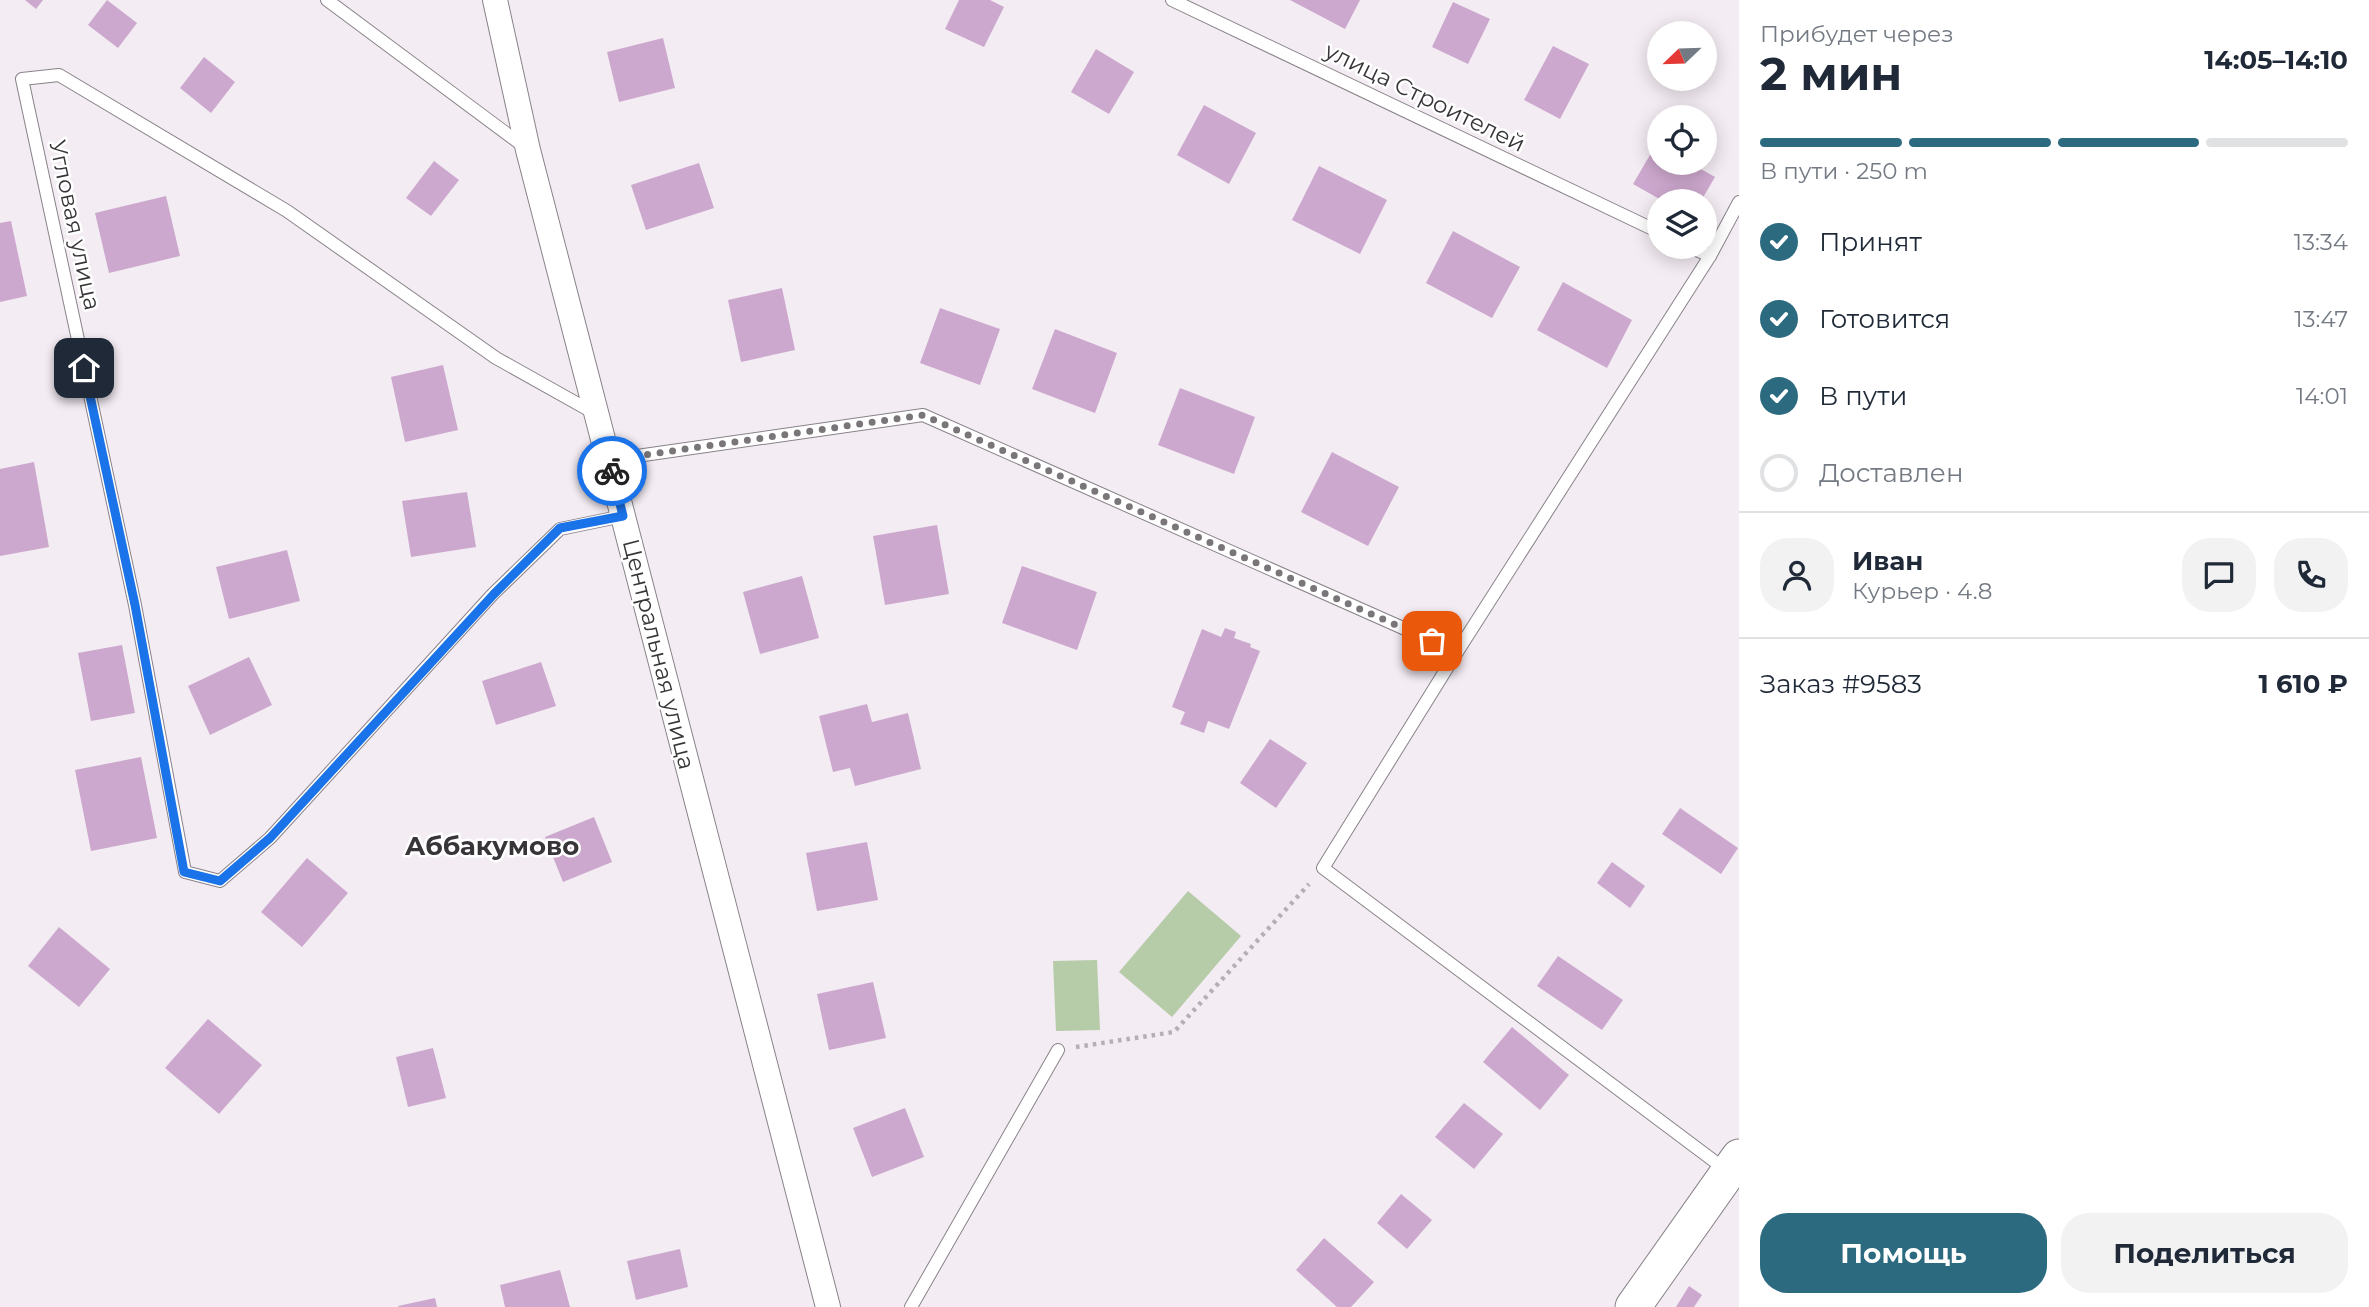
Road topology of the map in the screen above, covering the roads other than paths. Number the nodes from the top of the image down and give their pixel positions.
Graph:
1 (327, 0) edge
2 (495, 0) edge
3 (1172, 0) edge
4 (528, 150) junction
5 (1739, 202) edge
6 (1647, 226) edge
7 (1717, 243) edge
8 (1708, 259) edge
9 (596, 414) junction
10 (609, 460) junction
11 (623, 516) junction
12 (1457, 652) junction
13 (1058, 1050) road end
14 (1734, 1164) edge
15 (828, 1307) edge
16 (911, 1307) edge
17 (1633, 1307) edge

1 - 4 lane
2 - 4 street, Центральная улица
3 - 6 lane, улица Строителей
4 - 9 street, Центральная улица
5 - 7 lane
8 - 12 lane
9 - 10 street, Центральная улица
9 - 11 lane, Угловая улица
10 - 11 street, Центральная улица
10 - 12 lane
11 - 15 street, Центральная улица
12 - 14 lane
13 - 16 lane
14 - 17 main road

